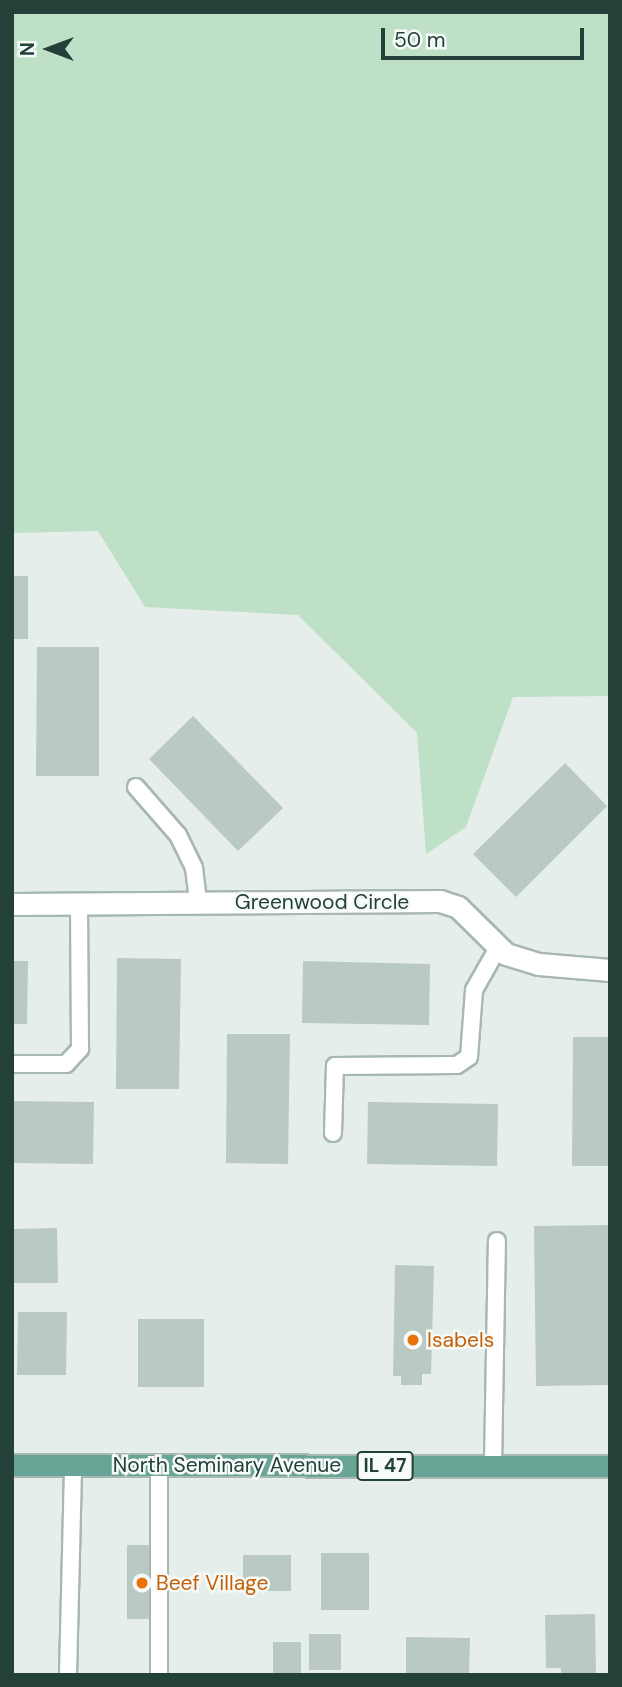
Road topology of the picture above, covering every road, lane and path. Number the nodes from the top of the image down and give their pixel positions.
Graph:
1 (135, 787) dead end
2 (198, 902) junction
3 (12, 904) edge
4 (79, 904) junction
5 (499, 946) junction
6 (610, 970) edge
7 (12, 1064) edge
8 (333, 1133) dead end
9 (497, 1241) dead end
10 (12, 1465) edge
11 (73, 1465) junction
12 (159, 1465) junction
13 (493, 1466) junction
14 (610, 1466) edge
15 (72, 1672) edge
16 (159, 1675) edge

1 - 2 lane
2 - 4 street, Greenwood Circle
2 - 5 street, Greenwood Circle
3 - 4 street, Greenwood Circle
4 - 7 lane
5 - 6 street, Greenwood Circle
5 - 8 lane
9 - 13 lane
10 - 11 main road, North Seminary Avenue / IL 47
11 - 12 main road, North Seminary Avenue / IL 47
11 - 15 lane
12 - 13 main road, North Seminary Avenue / IL 47
12 - 16 lane
13 - 14 main road, North Seminary Avenue / IL 47

